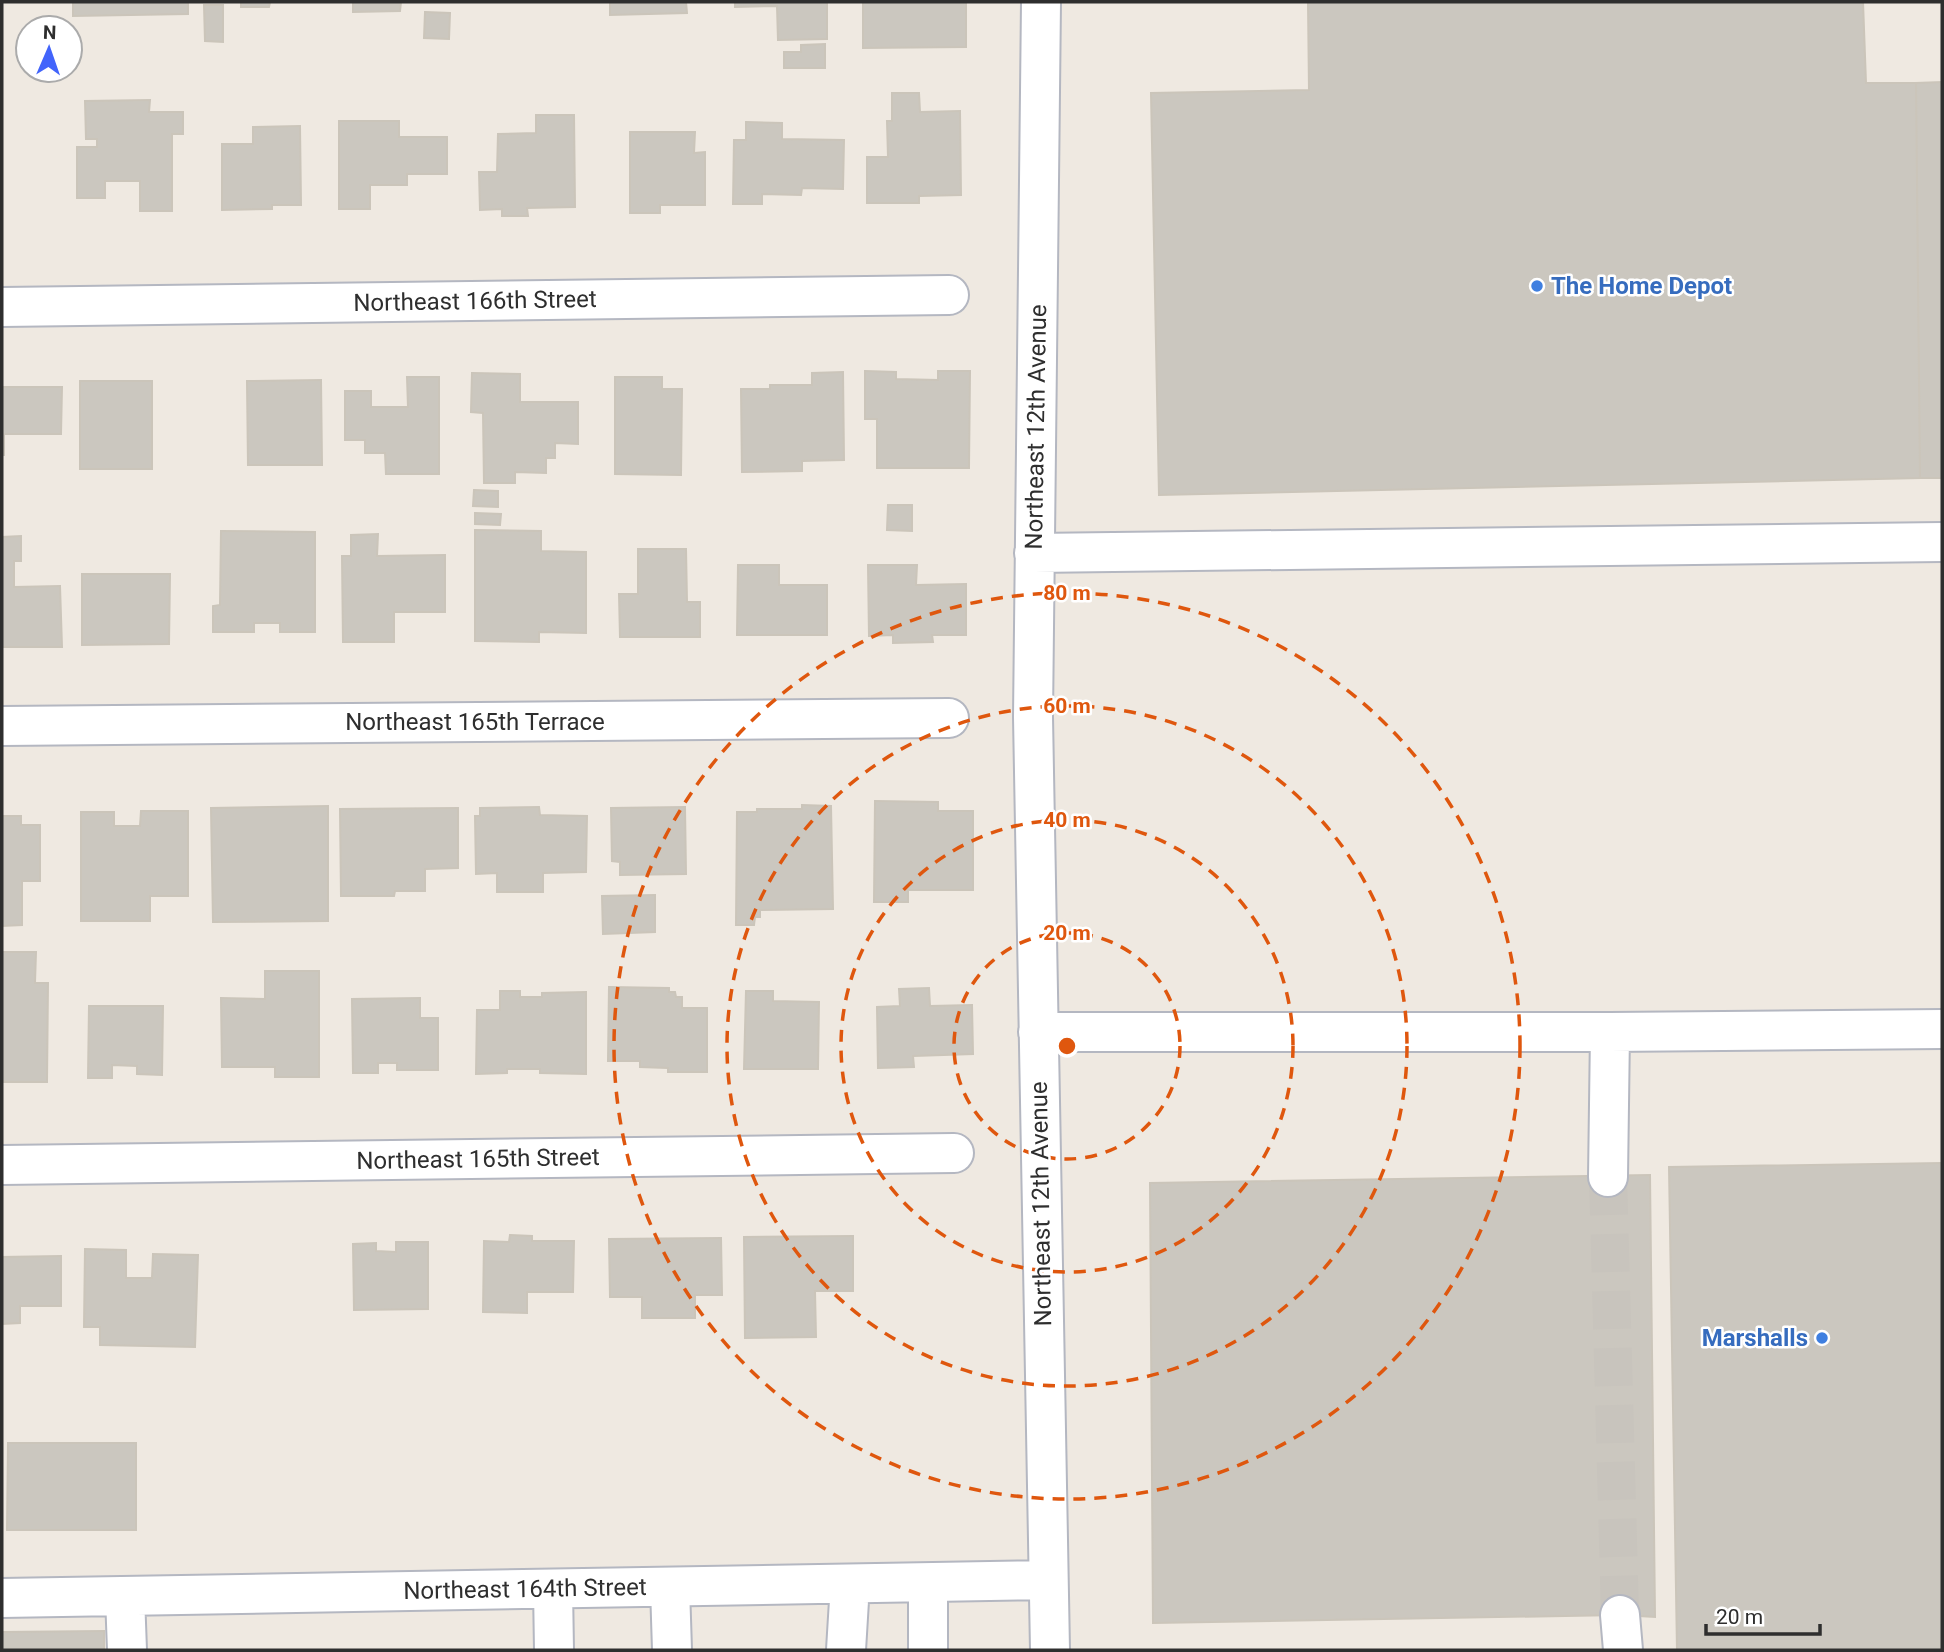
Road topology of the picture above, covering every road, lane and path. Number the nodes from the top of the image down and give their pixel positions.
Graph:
1 (1041, 2) edge
2 (949, 295) dead end
3 (2, 307) edge
4 (1942, 542) edge
5 (1034, 553) junction
6 (949, 718) dead end
7 (2, 726) edge
8 (1942, 1029) edge
9 (1038, 1032) junction
10 (1610, 1032) junction
11 (954, 1153) dead end
12 (2, 1166) edge
13 (1608, 1177) tunnel mouth
14 (1048, 1580) junction
15 (928, 1583) junction
16 (850, 1584) junction
17 (670, 1587) junction
18 (554, 1589) junction
19 (125, 1596) junction
20 (2, 1598) edge
21 (127, 1650) edge
22 (554, 1650) edge
23 (672, 1650) edge
24 (846, 1650) edge
25 (928, 1650) edge
26 (1050, 1650) edge

1 - 5 street, Northeast 12th Avenue
2 - 3 street, Northeast 166th Street
4 - 5 street
5 - 9 street, Northeast 12th Avenue
6 - 7 street, Northeast 165th Terrace
8 - 10 street
9 - 10 street
9 - 14 street, Northeast 12th Avenue
10 - 13 street
11 - 12 street, Northeast 165th Street
14 - 15 street, Northeast 164th Street
14 - 26 street, Northeast 12th Avenue
15 - 16 street, Northeast 164th Street
15 - 25 street
16 - 17 street, Northeast 164th Street
16 - 24 street
17 - 18 street, Northeast 164th Street
17 - 23 street
18 - 19 street, Northeast 164th Street
18 - 22 street
19 - 20 street, Northeast 164th Street
19 - 21 street

